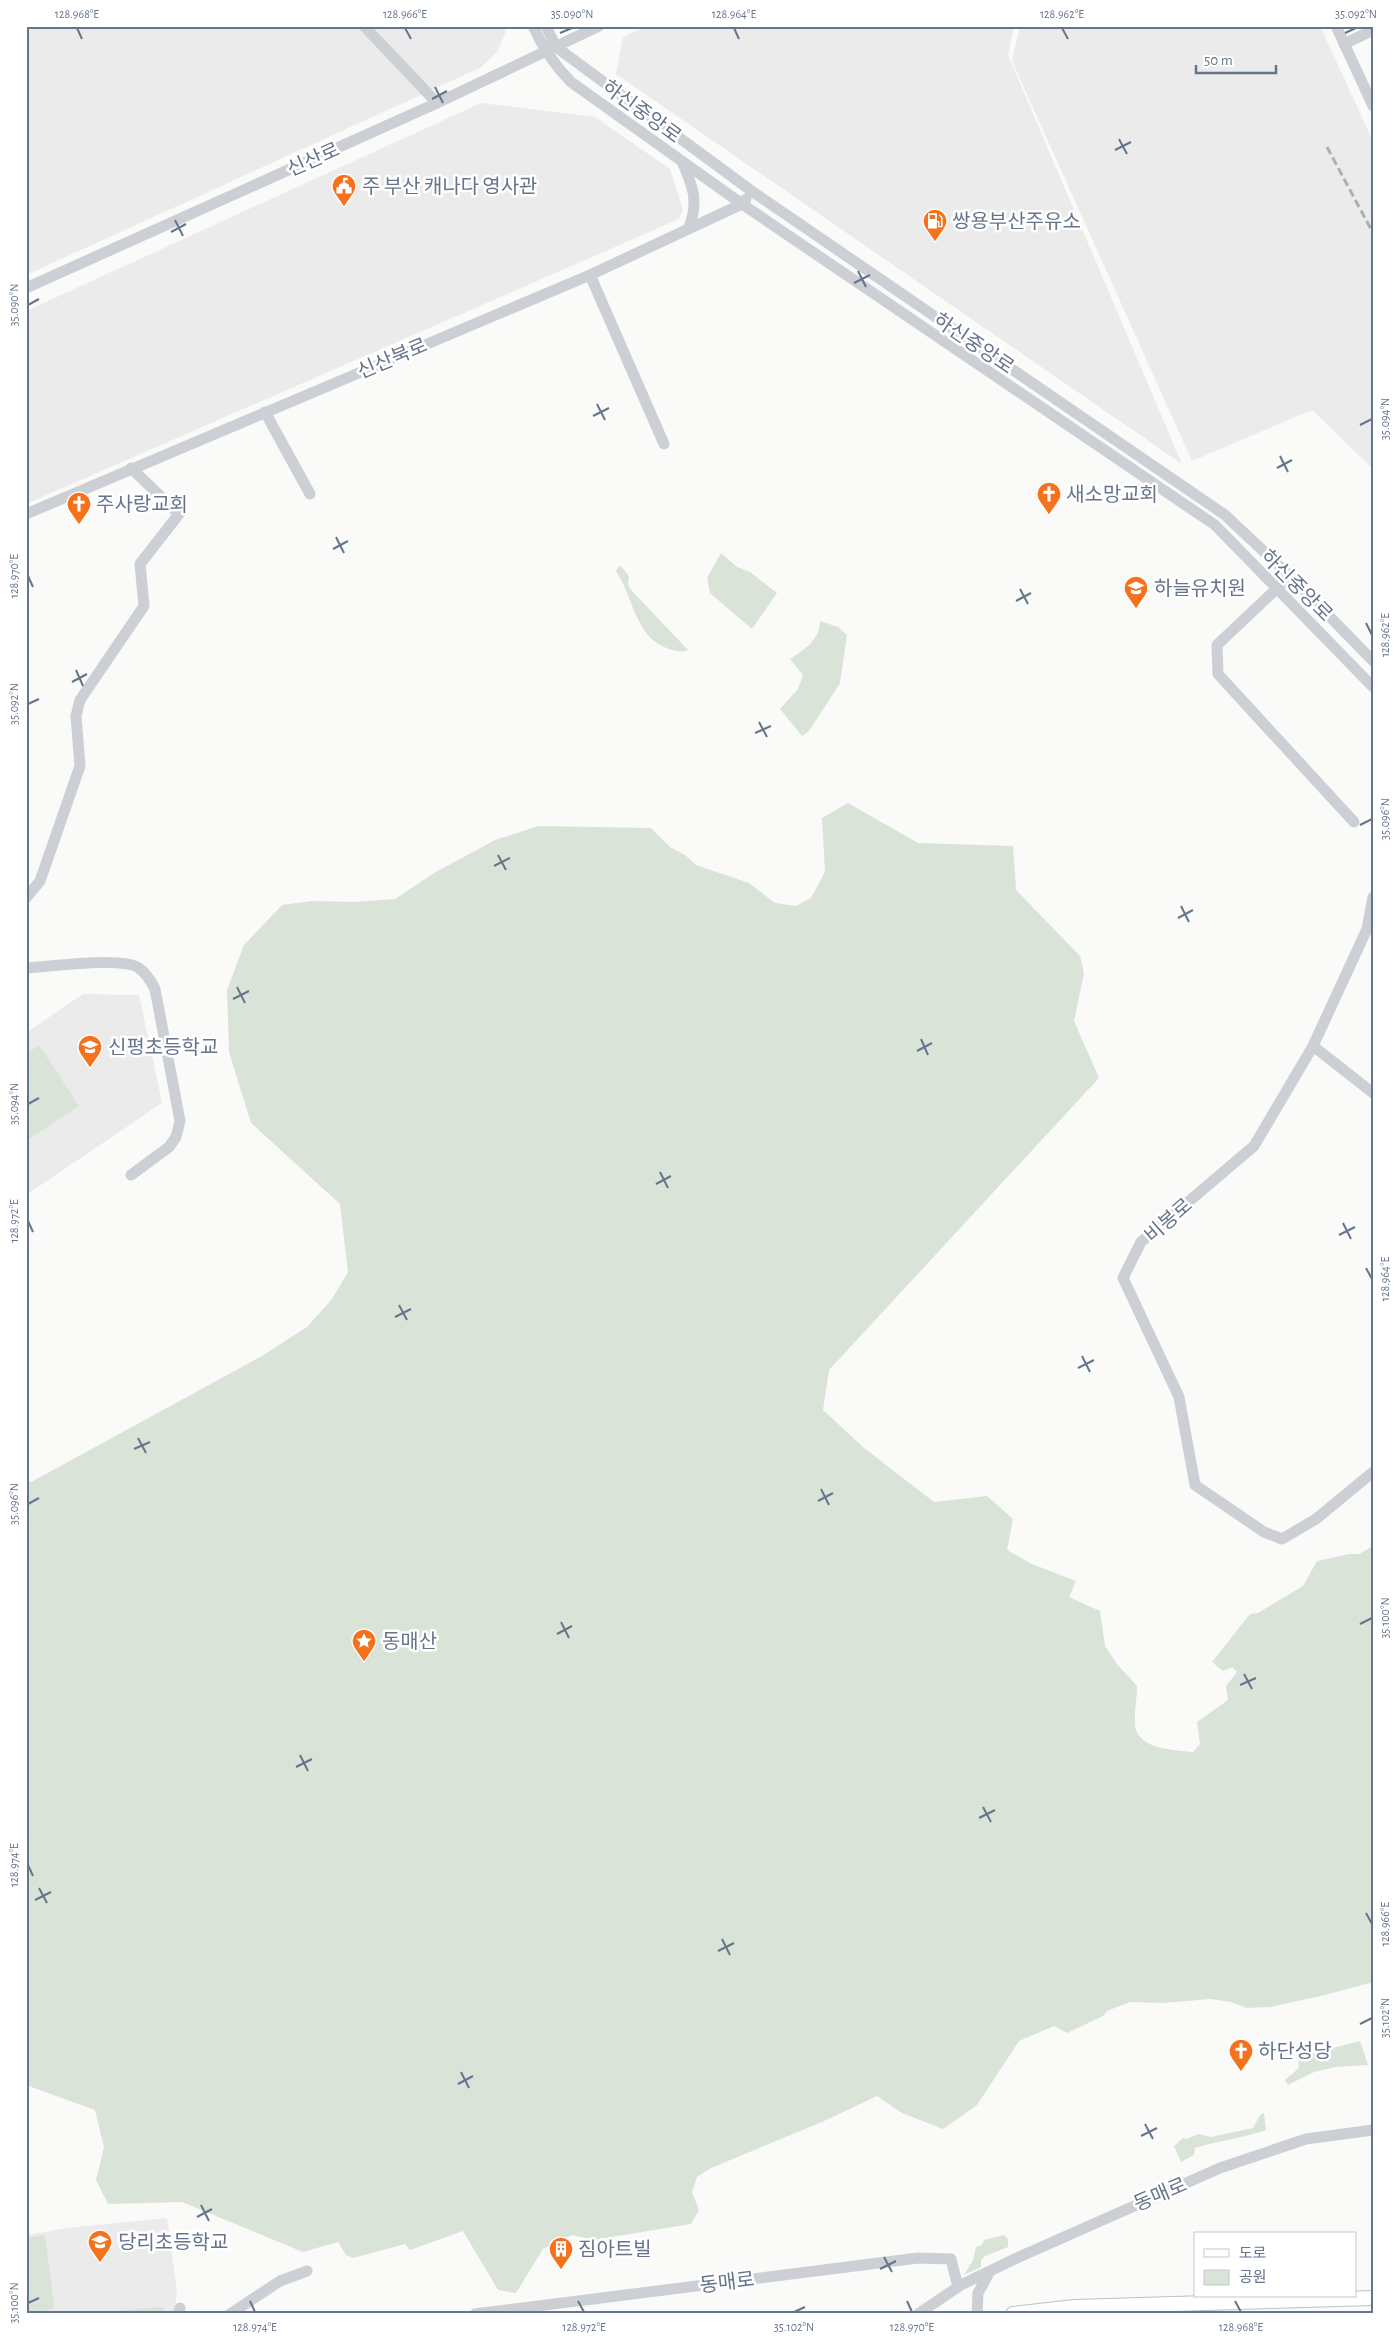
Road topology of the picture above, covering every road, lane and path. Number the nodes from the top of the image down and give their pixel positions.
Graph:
1 (364, 26) edge
2 (533, 26) edge
3 (546, 26) edge
4 (598, 26) edge
5 (1336, 26) edge
6 (1373, 30) edge
7 (1344, 44) junction
8 (550, 50) junction
9 (437, 103) junction
10 (1373, 106) edge
11 (682, 161) junction
12 (753, 192) junction
13 (742, 204) junction
14 (689, 228) junction
15 (590, 275) junction
16 (26, 288) edge
17 (265, 412) junction
18 (664, 444) dead end
19 (131, 468) junction
20 (310, 494) dead end
21 (26, 514) edge
22 (1225, 515) junction
23 (1215, 525) junction
24 (1290, 576) junction
25 (1276, 590) junction
26 (1373, 661) edge
27 (1373, 687) edge
28 (1354, 822) dead end
29 (1373, 897) edge
30 (26, 898) edge
31 (26, 968) edge
32 (1313, 1046) junction
33 (1373, 1093) edge
34 (131, 1175) dead end
35 (1373, 1472) edge
36 (1373, 2130) edge
37 (307, 2271) dead end
38 (989, 2273) junction
39 (958, 2287) junction
40 (1373, 2298) edge
41 (1076, 2311) edge
42 (230, 2314) edge
43 (475, 2314) edge
44 (918, 2314) edge
45 (976, 2314) edge
46 (1013, 2314) edge

1 - 9 street
2 - 8 street
3 - 8 street
4 - 8 street, 신산로
5 - 7 street
6 - 7 street
7 - 10 street
8 - 9 street, 신산로
8 - 11 street
8 - 12 street, 하신중앙로
9 - 16 street, 신산로
11 - 13 street
11 - 14 street
12 - 13 street, 신산북로
12 - 22 street, 하신중앙로
13 - 14 street, 신산북로
13 - 23 street
14 - 15 street, 신산북로
15 - 17 street, 신산북로
15 - 18 street
17 - 19 street, 신산북로
17 - 20 street
19 - 21 street, 신산북로
19 - 30 street
22 - 23 street
22 - 24 street, 하신중앙로
23 - 25 street
24 - 25 street
24 - 26 street, 하신중앙로
25 - 27 street
25 - 28 street
29 - 32 street, 비봉로
31 - 34 street
32 - 33 street
32 - 35 street, 비봉로
36 - 38 street, 동매로
37 - 42 street
38 - 39 street, 동매로
38 - 45 street
39 - 43 street, 동매로
39 - 44 street, 동매로
40 - 41 main road
41 - 46 main road

